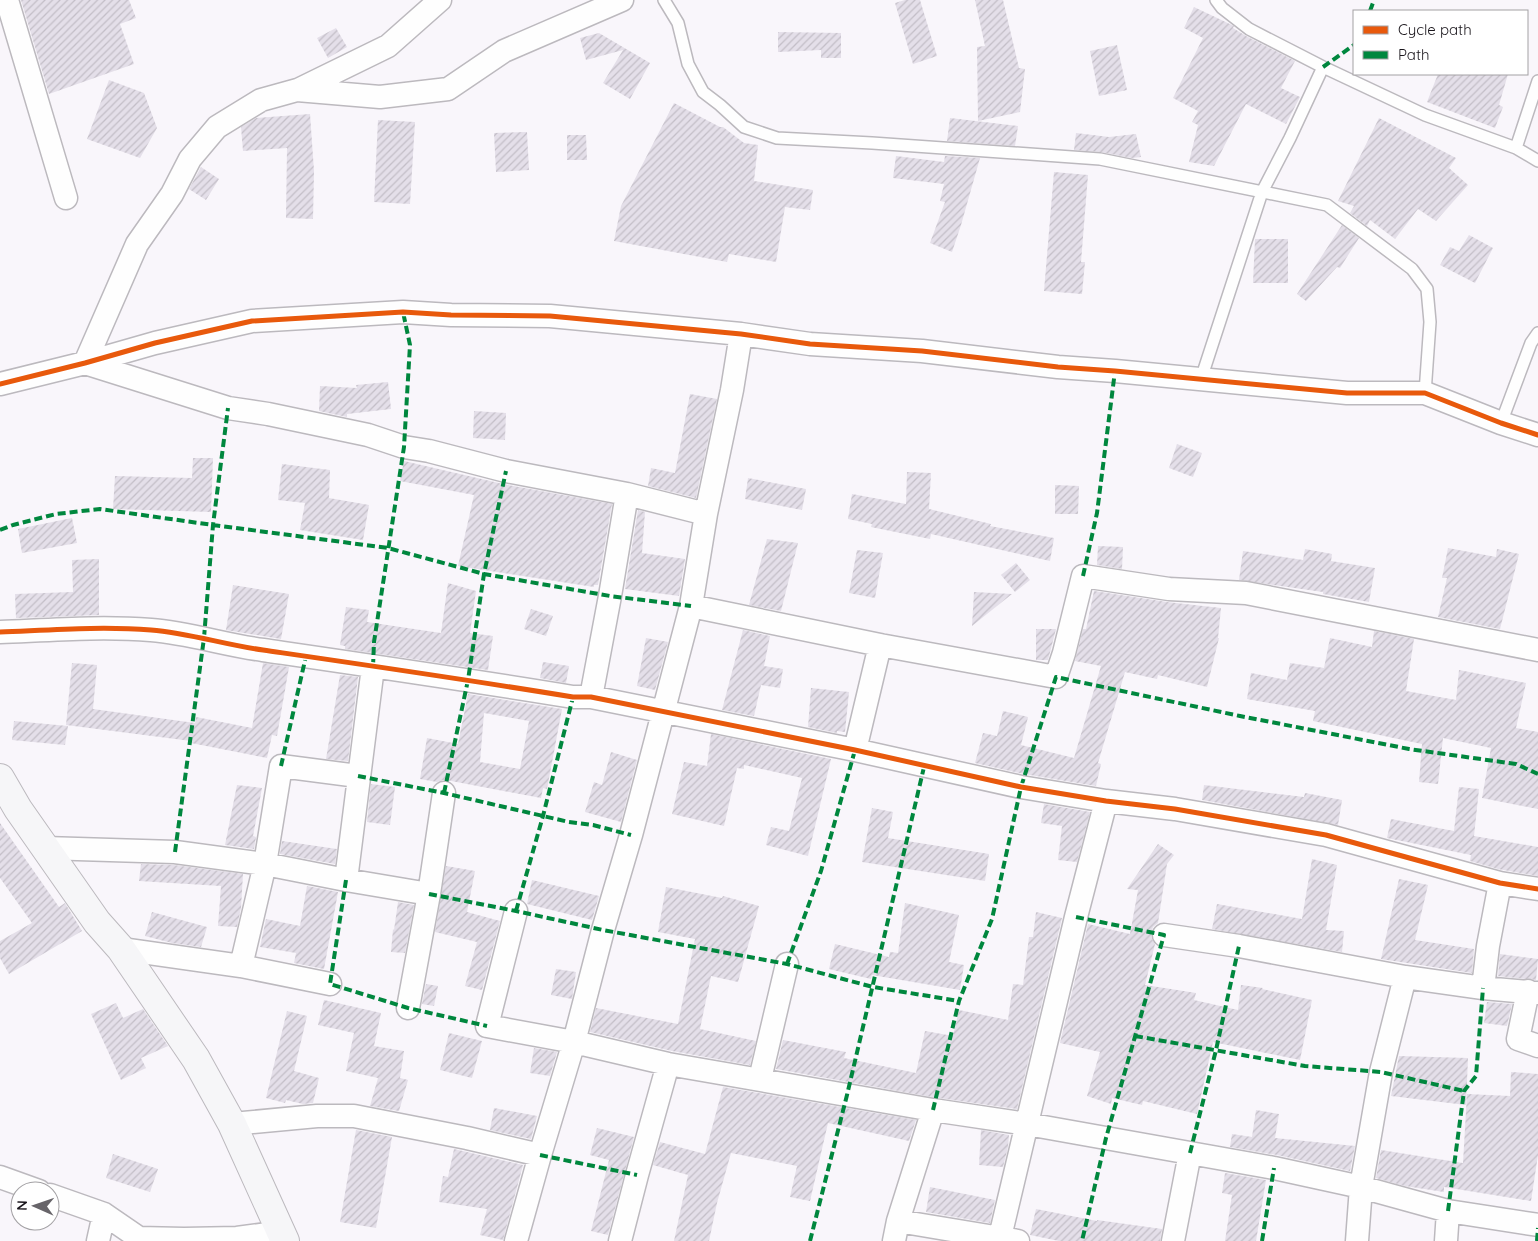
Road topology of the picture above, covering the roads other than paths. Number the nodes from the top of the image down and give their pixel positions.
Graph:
1 (7, 0) edge
2 (440, 0) edge
3 (622, 0) edge
4 (664, 0) edge
5 (1216, 0) edge
6 (1323, 67) junction
7 (1538, 81) edge
8 (297, 90) junction
9 (1516, 148) junction
10 (1538, 162) edge
11 (1262, 192) junction
12 (66, 198) dead end
13 (1538, 333) edge
14 (741, 334) junction
15 (85, 363) junction
16 (1202, 379) junction
17 (0, 384) edge
18 (1425, 393) junction
19 (1502, 423) junction
20 (1538, 434) edge
21 (627, 494) junction
22 (706, 514) junction
23 (691, 606) junction
24 (0, 632) edge
25 (880, 645) junction
26 (1538, 650) edge
27 (373, 667) junction
28 (591, 697) junction
29 (664, 711) junction
30 (855, 750) junction
31 (358, 776) junction
32 (0, 778) edge
33 (444, 793) dead end
34 (1106, 801) junction
35 (46, 848) junction
36 (265, 864) junction
37 (346, 880) junction
38 (1500, 883) junction
39 (1538, 889) edge
40 (429, 894) junction
41 (516, 911) dead end
42 (1164, 934) dead end
43 (121, 949) junction
44 (787, 964) dead end
45 (241, 966) junction
46 (1405, 977) junction
47 (330, 984) dead end
48 (1483, 988) junction
49 (1533, 992) edge
50 (408, 1008) dead end
51 (574, 1042) junction
52 (1538, 1046) edge
53 (668, 1064) junction
54 (760, 1079) junction
55 (932, 1110) junction
56 (232, 1124) junction
57 (1027, 1124) junction
58 (1190, 1154) junction
59 (540, 1155) junction
60 (1361, 1187) junction
61 (60, 1199) edge
62 (1448, 1211) junction
63 (104, 1214) junction
64 (1538, 1225) edge
65 (896, 1231) edge
66 (284, 1236) edge
67 (1006, 1240) edge
68 (98, 1241) edge
69 (516, 1241) edge
70 (620, 1241) edge
71 (1173, 1241) edge
72 (1357, 1241) edge
73 (1446, 1241) edge

1 - 12 street
2 - 8 street
3 - 8 street
4 - 11 lane
5 - 6 lane
6 - 9 lane
6 - 11 lane
7 - 9 lane
8 - 15 street
9 - 10 lane
11 - 16 lane
11 - 18 lane
13 - 19 lane
14 - 15 street
14 - 16 street
14 - 22 street
15 - 17 street
15 - 21 street
16 - 18 street
18 - 19 street
19 - 20 street
21 - 22 street
21 - 28 street
22 - 23 street
23 - 25 street
23 - 29 street
24 - 27 street
25 - 26 street
25 - 30 street
27 - 28 street
27 - 31 street
28 - 29 street
29 - 30 street
29 - 51 street
30 - 34 street
31 - 36 street
31 - 37 street
32 - 35 main road
33 - 40 street
34 - 38 street
34 - 57 street
35 - 36 street
35 - 43 main road
36 - 37 street
36 - 45 street
37 - 40 street
38 - 39 street
38 - 48 street
40 - 50 street
41 - 51 street
42 - 46 street
43 - 45 street
43 - 56 main road
44 - 54 street
45 - 47 street
46 - 48 street
46 - 60 street
48 - 49 street
49 - 52 street
51 - 53 street
51 - 59 street
53 - 54 street
53 - 70 street
54 - 55 street
55 - 57 street
55 - 65 street
56 - 59 street
56 - 66 main road
57 - 58 street
57 - 67 street
58 - 60 street
58 - 71 street
59 - 69 street
60 - 62 street
60 - 72 street
61 - 63 street
62 - 64 street
62 - 73 street
63 - 66 street
63 - 68 street
65 - 67 street

